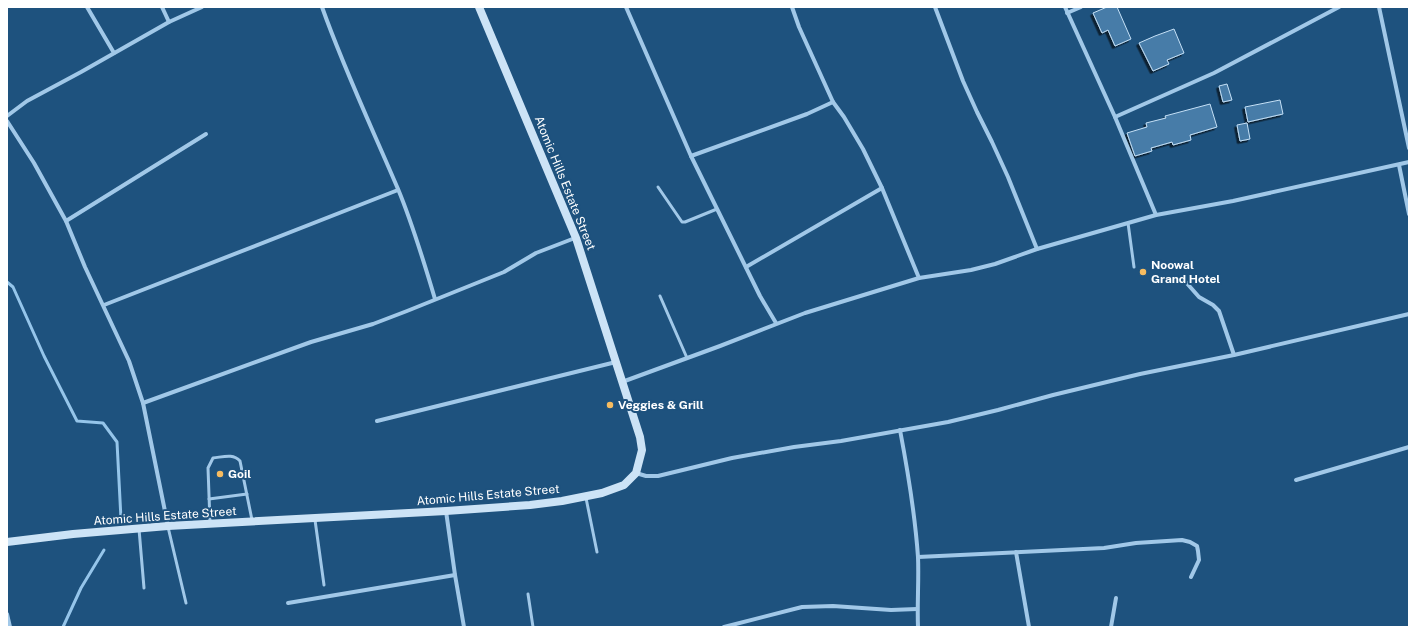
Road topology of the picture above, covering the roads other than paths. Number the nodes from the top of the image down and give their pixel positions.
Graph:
1 (87, 7) edge
2 (162, 7) edge
3 (202, 7) edge
4 (322, 7) edge
5 (479, 7) edge
6 (626, 7) edge
7 (792, 7) edge
8 (935, 7) edge
9 (1065, 7) edge
10 (1081, 7) edge
11 (1339, 7) edge
12 (1379, 7) edge
13 (1067, 13) junction
14 (169, 22) junction
15 (114, 53) junction
16 (833, 102) junction
17 (7, 116) edge
18 (1115, 117) junction
19 (7, 121) edge
20 (206, 134) dead end
21 (1409, 148) edge
22 (691, 156) junction
23 (1409, 162) edge
24 (1399, 165) junction
25 (658, 187) dead end
26 (882, 188) junction
27 (398, 190) junction
28 (717, 209) junction
29 (1409, 214) edge
30 (1156, 215) junction
31 (66, 221) junction
32 (1128, 223) junction
33 (576, 238) junction
34 (1037, 249) junction
35 (746, 267) junction
36 (1134, 267) dead end
37 (919, 278) junction
38 (1184, 280) dead end
39 (660, 296) dead end
40 (436, 298) junction
41 (104, 305) junction
42 (1409, 314) edge
43 (776, 323) junction
44 (1234, 355) junction
45 (687, 358) junction
46 (616, 362) junction
47 (622, 382) junction
48 (143, 403) junction
49 (376, 421) dead end
50 (900, 430) junction
51 (1409, 447) edge
52 (636, 473) junction
53 (1296, 480) dead end
54 (247, 494) junction
55 (586, 496) junction
56 (210, 499) junction
57 (446, 511) junction
58 (315, 518) junction
59 (252, 522) junction
60 (210, 524) junction
61 (168, 526) junction
62 (139, 529) junction
63 (7, 542) edge
64 (597, 552) dead end
65 (1016, 552) junction
66 (918, 557) junction
67 (455, 575) junction
68 (1191, 577) dead end
69 (324, 585) dead end
70 (144, 588) dead end
71 (528, 594) dead end
72 (1116, 598) dead end
73 (186, 603) dead end
74 (288, 603) dead end
75 (917, 610) junction
76 (7, 614) edge
77 (10, 627) edge
78 (464, 627) edge
79 (533, 627) edge
80 (724, 627) edge
81 (918, 627) edge
82 (1029, 627) edge
83 (1111, 627) edge

1 - 15 street
2 - 14 street
3 - 14 street
4 - 27 street
5 - 33 street, Atomic Hills Estate Street
6 - 22 street
7 - 16 street
8 - 34 street
9 - 13 street
10 - 13 street
11 - 18 street
12 - 21 street
13 - 18 street
14 - 15 street
15 - 17 street
16 - 22 street
16 - 26 street
18 - 30 street
19 - 31 street
20 - 31 street
22 - 28 street
23 - 24 street
24 - 29 street
24 - 30 street
25 - 28 lane
26 - 35 street
26 - 37 street
27 - 40 street
27 - 41 street
28 - 35 street
30 - 32 street
31 - 41 street
32 - 34 street
32 - 36 lane
33 - 40 street
33 - 46 street, Atomic Hills Estate Street
34 - 37 street
35 - 43 street
37 - 43 street
38 - 44 street
39 - 45 lane
40 - 48 street
41 - 48 street
42 - 44 street
43 - 45 street
44 - 50 street
45 - 47 street
46 - 47 street, Atomic Hills Estate Street
46 - 49 street
47 - 52 street, Atomic Hills Estate Street
48 - 61 street
50 - 52 street
50 - 66 street
51 - 53 street
52 - 55 street, Atomic Hills Estate Street
54 - 56 lane
54 - 56 lane
54 - 59 lane
55 - 57 street, Atomic Hills Estate Street
55 - 64 lane
56 - 60 lane
57 - 58 street, Atomic Hills Estate Street
57 - 67 street
58 - 59 street, Atomic Hills Estate Street
58 - 69 lane
59 - 60 street, Atomic Hills Estate Street
60 - 61 street, Atomic Hills Estate Street
61 - 62 street, Atomic Hills Estate Street
61 - 73 lane
62 - 63 street, Atomic Hills Estate Street
62 - 70 lane
65 - 66 street
65 - 68 street
65 - 82 street
66 - 75 street
67 - 74 street
67 - 78 street
71 - 79 lane
72 - 83 street
75 - 80 street
75 - 81 street
76 - 77 street

